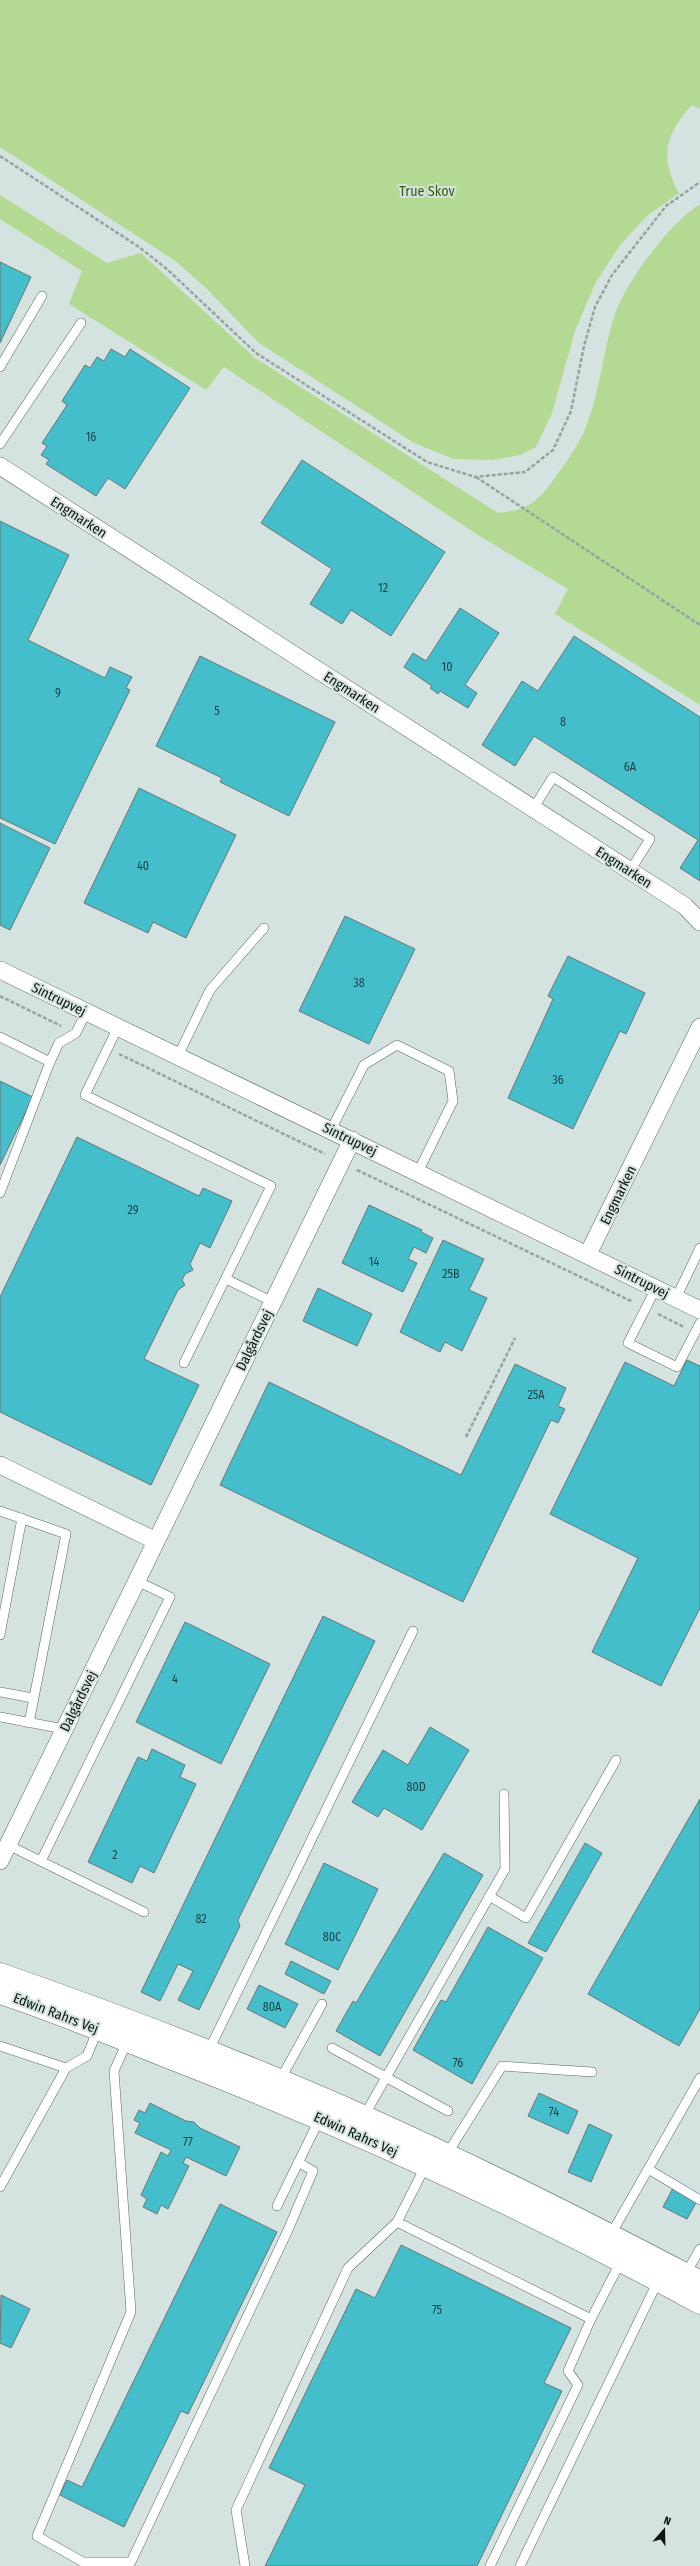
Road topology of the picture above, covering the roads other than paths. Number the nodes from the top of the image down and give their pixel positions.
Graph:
1 (42, 296) dead end
2 (81, 324) dead end
3 (0, 367) edge
4 (0, 444) edge
5 (0, 466) edge
6 (533, 809) junction
7 (630, 871) junction
8 (700, 922) edge
9 (264, 928) dead end
10 (0, 970) edge
11 (86, 1012) junction
12 (118, 1027) junction
13 (700, 1027) edge
14 (0, 1037) edge
15 (178, 1056) junction
16 (50, 1062) junction
17 (331, 1130) junction
18 (352, 1140) junction
19 (418, 1172) junction
20 (0, 1193) edge
21 (700, 1248) edge
22 (588, 1254) junction
23 (226, 1279) junction
24 (656, 1288) junction
25 (676, 1298) junction
26 (273, 1302) junction
27 (700, 1310) edge
28 (700, 1323) edge
29 (184, 1363) dead end
30 (0, 1465) edge
31 (0, 1511) edge
32 (22, 1518) junction
33 (156, 1541) junction
34 (137, 1581) junction
35 (413, 1630) dead end
36 (0, 1635) edge
37 (0, 1692) edge
38 (34, 1698) junction
39 (0, 1717) edge
40 (29, 1722) junction
41 (64, 1729) junction
42 (616, 1760) dead end
43 (504, 1794) dead end
44 (8, 1845) junction
45 (0, 1861) edge
46 (41, 1861) junction
47 (489, 1896) junction
48 (144, 1912) dead end
49 (0, 1974) edge
50 (0, 1993) edge
51 (322, 2004) dead end
52 (98, 2029) junction
53 (132, 2033) junction
54 (0, 2046) edge
55 (332, 2048) dead end
56 (204, 2061) junction
57 (66, 2068) junction
58 (592, 2072) dead end
59 (386, 2078) junction
60 (700, 2078) edge
61 (275, 2089) junction
62 (324, 2110) junction
63 (448, 2111) dead end
64 (359, 2125) junction
65 (436, 2160) junction
66 (298, 2162) junction
67 (648, 2169) junction
68 (0, 2187) edge
69 (700, 2200) edge
70 (277, 2206) dead end
71 (397, 2222) junction
72 (606, 2244) junction
73 (700, 2249) edge
74 (625, 2254) junction
75 (677, 2278) edge
76 (700, 2303) edge
77 (591, 2319) junction
78 (244, 2566) edge
79 (490, 2566) edge
80 (520, 2566) edge

1 - 3 lane
2 - 4 lane
5 - 6 street, Engmarken
6 - 7 street, Engmarken
6 - 7 lane
7 - 8 street, Engmarken
9 - 15 lane
10 - 11 street, Sintrupvej
11 - 12 street, Sintrupvej
11 - 16 lane
12 - 15 street, Sintrupvej
12 - 23 lane
13 - 22 street, Engmarken
14 - 16 lane
15 - 17 street, Sintrupvej
16 - 20 lane
17 - 18 street, Sintrupvej
17 - 19 lane
18 - 19 street, Sintrupvej
18 - 26 street, Dalgårdsvej
19 - 22 street, Sintrupvej
21 - 25 lane
22 - 24 street, Sintrupvej
23 - 26 lane
23 - 29 lane
24 - 25 street, Sintrupvej
24 - 28 lane
25 - 27 street, Sintrupvej
26 - 33 street, Dalgårdsvej
30 - 33 street
31 - 32 lane
32 - 36 lane
32 - 38 lane
33 - 34 street, Dalgårdsvej
34 - 41 street, Dalgårdsvej
34 - 46 lane
35 - 56 lane
37 - 38 lane
38 - 40 lane
39 - 40 lane
40 - 41 lane
41 - 44 street, Dalgårdsvej
42 - 47 lane
43 - 47 lane
44 - 45 street, Dalgårdsvej
44 - 46 lane
46 - 48 lane
47 - 59 lane
49 - 53 street, Edwin Rahrs Vej
50 - 52 street, Edwin Rahrs Vej
51 - 61 lane
52 - 53 street, Edwin Rahrs Vej
52 - 57 lane
53 - 56 street, Edwin Rahrs Vej
53 - 66 lane
54 - 57 lane
55 - 59 lane
56 - 61 street, Edwin Rahrs Vej
57 - 68 lane
58 - 65 lane
59 - 63 lane
59 - 64 lane
60 - 67 lane
61 - 62 street, Edwin Rahrs Vej
62 - 64 street, Edwin Rahrs Vej
62 - 66 lane
64 - 65 street, Edwin Rahrs Vej
65 - 71 lane
65 - 72 street, Edwin Rahrs Vej
66 - 70 lane
67 - 69 lane
67 - 72 lane
71 - 77 lane
71 - 78 lane
72 - 74 street, Edwin Rahrs Vej
73 - 75 lane
74 - 75 street, Edwin Rahrs Vej
74 - 77 lane
75 - 76 street, Edwin Rahrs Vej
75 - 80 lane
77 - 79 lane

